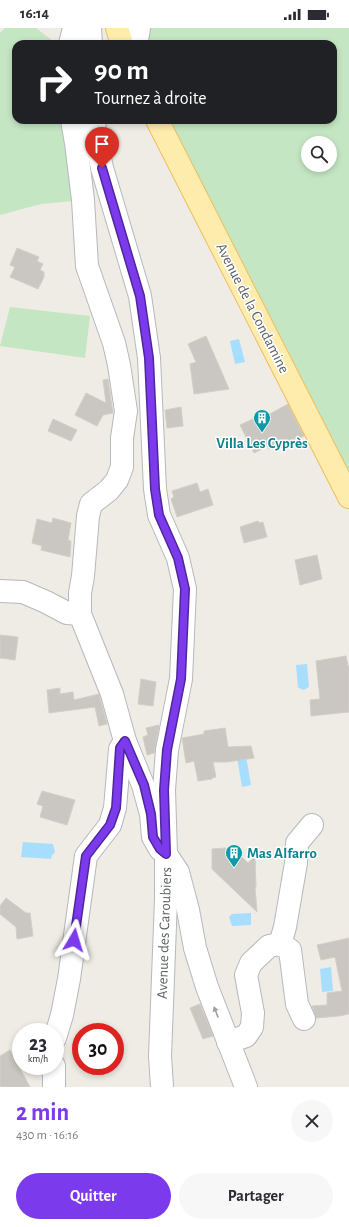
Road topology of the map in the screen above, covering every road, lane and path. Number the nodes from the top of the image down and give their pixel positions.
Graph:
1 (74, 28) edge
2 (90, 28) edge
3 (117, 28) edge
4 (139, 28) edge
5 (71, 40) edge
6 (90, 40) edge
7 (121, 40) edge
8 (137, 40) edge
9 (73, 124) edge
10 (95, 124) edge
11 (159, 124) edge
12 (349, 497) edge
13 (0, 591) edge
14 (80, 614) junction
15 (125, 741) junction
16 (312, 825) dead end
17 (166, 854) junction
18 (280, 944) junction
19 (304, 1019) dead end
20 (60, 1023) edge
21 (228, 1042) junction
22 (54, 1075) edge
23 (54, 1087) edge
24 (162, 1087) edge
25 (246, 1087) edge

1 - 5 street
2 - 6 street
3 - 7 main road
4 - 8 street
9 - 14 street
10 - 17 street, Avenue des Caroubiers
11 - 12 main road, Avenue de la Condamine
13 - 14 street
14 - 15 street
15 - 17 street
15 - 20 street
16 - 18 street
21 -> 17 street
17 - 24 street, Avenue des Caroubiers
18 - 19 street
18 - 21 street
21 - 25 street
22 - 23 street

